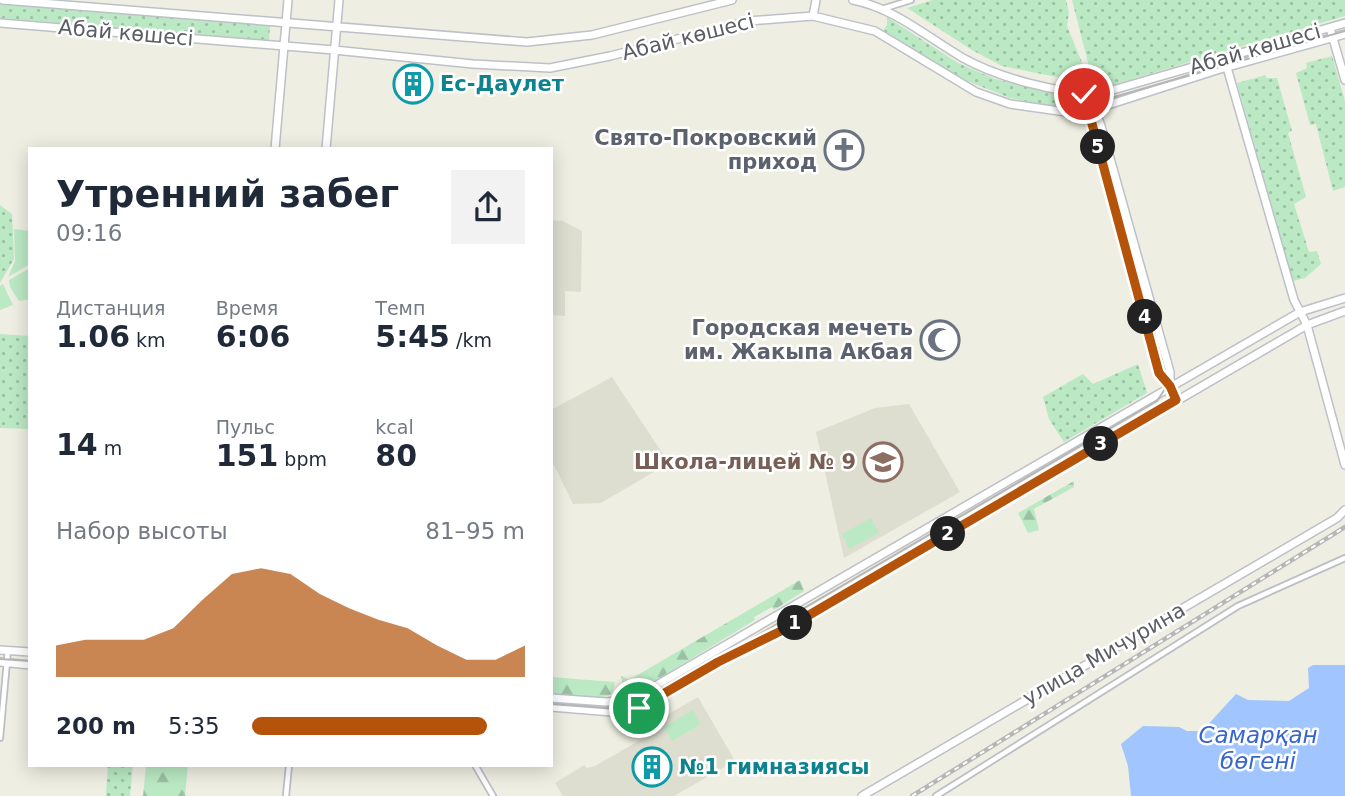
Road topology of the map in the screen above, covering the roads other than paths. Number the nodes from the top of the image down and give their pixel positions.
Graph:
1 (3, 0) edge
2 (288, 0) edge
3 (338, 0) edge
4 (732, 0) edge
5 (816, 0) edge
6 (853, 0) edge
7 (911, 0) edge
8 (880, 9) junction
9 (813, 16) junction
10 (0, 23) edge
11 (1345, 23) edge
12 (286, 24) junction
13 (336, 26) junction
14 (1330, 28) junction
15 (1345, 34) edge
16 (1333, 38) junction
17 (284, 46) junction
18 (334, 50) junction
19 (1227, 57) junction
20 (1227, 68) junction
21 (1345, 80) edge
22 (1084, 94) junction
23 (1107, 105) junction
24 (1088, 112) junction
25 (1065, 113) junction
26 (1101, 126) junction
27 (1093, 129) junction
28 (275, 147) edge
29 (326, 147) edge
30 (1345, 298) edge
31 (1345, 311) edge
32 (1300, 312) junction
33 (1307, 324) junction
34 (1170, 372) junction
35 (1159, 373) junction
36 (1183, 379) junction
37 (1170, 386) junction
38 (1154, 395) junction
39 (1176, 400) junction
40 (1345, 465) edge
41 (1345, 510) edge
42 (1345, 558) edge
43 (4, 650) edge
44 (28, 652) edge
45 (3, 663) edge
46 (28, 665) edge
47 (553, 698) edge
48 (553, 708) edge
49 (0, 738) edge
50 (289, 767) edge
51 (476, 767) edge
52 (490, 795) edge
53 (286, 796) edge
54 (862, 796) edge
55 (936, 796) edge

1 - 12 street, Абай көшесі
2 - 12 street
3 - 13 street
4 - 13 street, Абай көшесі
5 - 9 street
6 - 8 street, Абай көшесі
7 - 8 street
8 - 22 street, Абай көшесі
9 - 18 street, Абай көшесі
9 - 25 street, Абай көшесі
10 - 17 street, Абай көшесі
11 - 14 street, Абай көшесі
12 - 13 street, Абай көшесі
12 - 17 street
13 - 18 street
14 - 16 street
14 - 19 street, Абай көшесі
15 - 16 street, Абай көшесі
16 - 20 street, Абай көшесі
16 - 21 street
17 - 18 street, Абай көшесі
17 - 28 street
18 - 29 street
19 - 20 street
19 - 22 street, Абай көшесі
20 - 23 street, Абай көшесі
20 - 32 street
22 - 24 street
23 - 24 street, Абай көшесі
23 - 26 street
24 - 25 street, Абай көшесі
24 - 26 street
24 - 27 street
25 - 27 street
26 - 34 street
27 - 35 street
30 - 32 street
31 - 33 street
32 - 33 street
32 - 36 street
33 - 39 street
33 - 40 street
34 - 36 street
34 - 37 street
35 - 37 street
35 - 38 street
36 - 37 street
37 - 38 street
37 - 39 street
38 - 47 street
39 - 48 street
41 - 54 street, улица Мичурина
42 - 55 street
43 - 44 street
43 - 45 street
45 - 46 street
45 - 49 street
50 - 53 street
51 - 52 street

